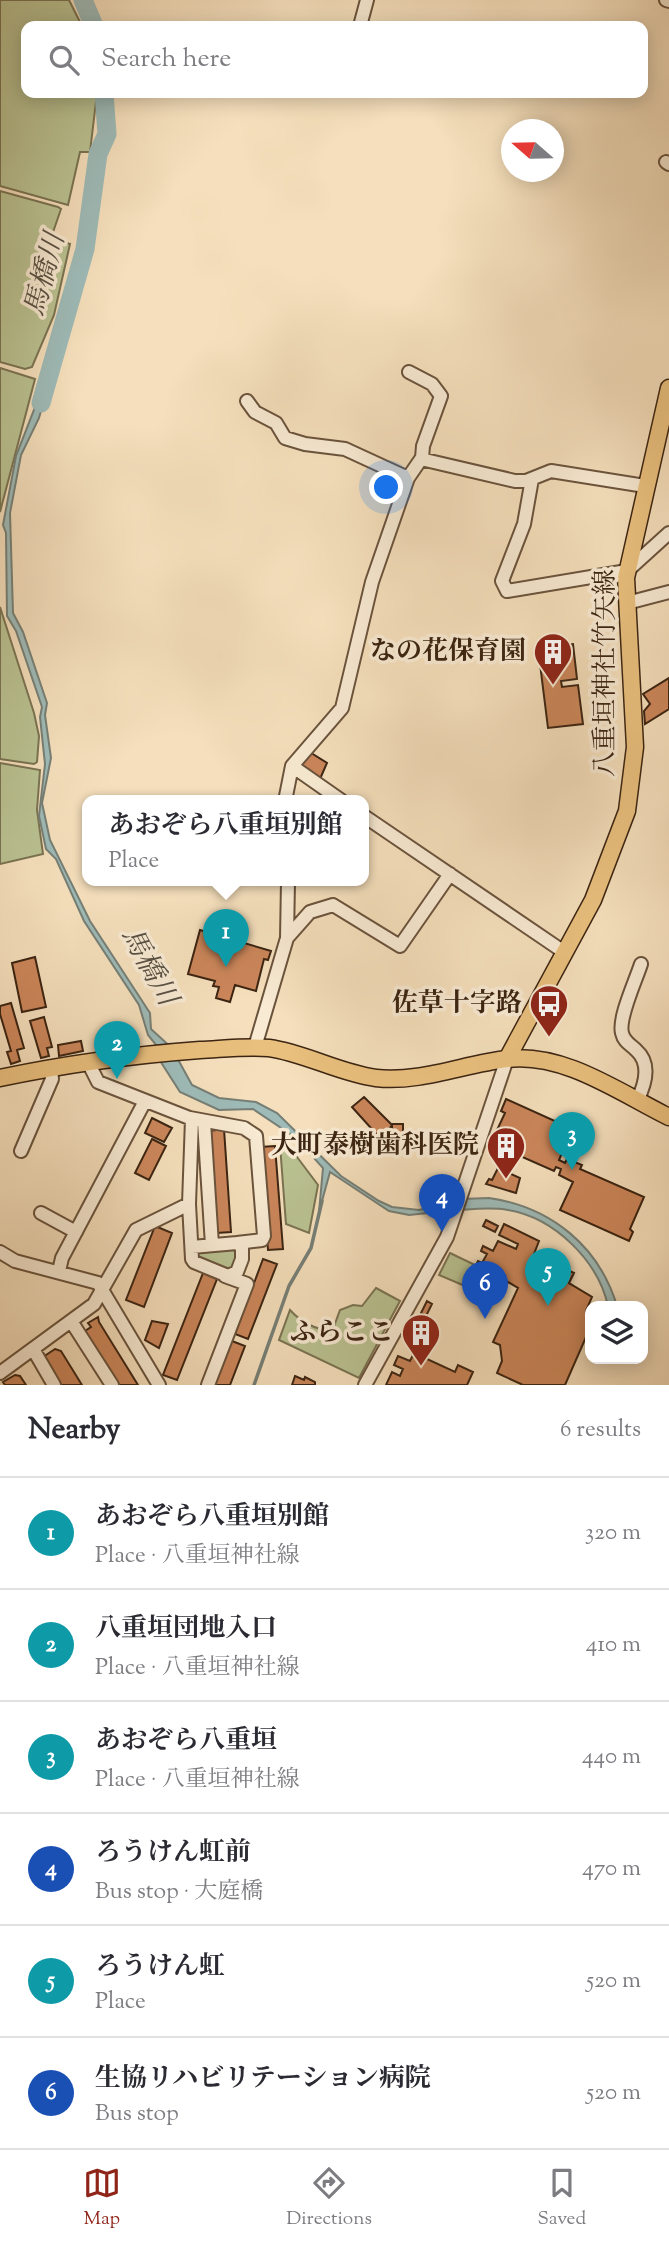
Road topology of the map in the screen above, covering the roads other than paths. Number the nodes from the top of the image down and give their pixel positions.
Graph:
1 (368, 0) edge
2 (362, 21) edge
3 (409, 372) dead end
4 (669, 388) edge
5 (247, 401) dead end
6 (422, 458) junction
7 (408, 478) junction
8 (532, 479) junction
9 (645, 486) junction
10 (669, 533) edge
11 (627, 571) junction
12 (669, 592) edge
13 (627, 603) junction
14 (292, 766) junction
15 (286, 795) edge
16 (333, 795) edge
17 (369, 819) edge
18 (450, 874) junction
19 (288, 886) edge
20 (287, 938) junction
21 (564, 952) junction
22 (641, 964) dead end
23 (255, 1047) junction
24 (507, 1059) junction
25 (88, 1062) junction
26 (51, 1069) junction
27 (0, 1075) edge
28 (145, 1101) junction
29 (637, 1101) junction
30 (669, 1117) edge
31 (190, 1118) junction
32 (204, 1122) junction
33 (21, 1151) dead end
34 (189, 1204) junction
35 (41, 1213) dead end
36 (76, 1232) junction
37 (237, 1243) junction
38 (212, 1245) junction
39 (192, 1247) junction
40 (0, 1252) edge
41 (59, 1270) junction
42 (225, 1276) junction
43 (102, 1290) junction
44 (71, 1321) junction
45 (33, 1349) junction
46 (0, 1373) edge
47 (54, 1385) edge
48 (112, 1385) edge
49 (159, 1385) edge
50 (208, 1385) edge
51 (365, 1385) edge

1 - 2 street
3 - 6 street
4 - 9 main road, 八重垣神社竹矢線
5 - 7 street
6 - 7 street
6 - 8 street
7 - 14 street
8 - 9 street
8 - 11 street
9 - 11 main road, 八重垣神社竹矢線
10 - 11 street
11 - 13 main road, 八重垣神社竹矢線
12 - 13 street
13 - 21 main road, 八重垣神社竹矢線
14 - 15 street
14 - 16 street
17 - 18 street
18 - 20 street
18 - 21 street
19 - 20 street
20 - 23 street
21 - 24 main road, 八重垣神社竹矢線
22 - 29 street
23 - 24 main road
23 - 25 main road
24 - 29 main road
24 - 51 street
25 - 26 main road
25 - 28 street
26 - 27 main road
26 - 33 street
28 - 31 street
28 - 36 street
29 - 30 main road
31 - 32 street
31 - 34 street
32 - 37 street
32 - 38 street
34 - 39 street
34 - 43 street
35 - 36 street
36 - 41 street
37 - 38 street
37 - 42 street
38 - 39 street
39 - 42 street
40 - 41 street
41 - 43 street
42 - 50 street
43 - 44 street
43 - 49 street
44 - 45 street
44 - 48 street
45 - 46 street
45 - 47 street

